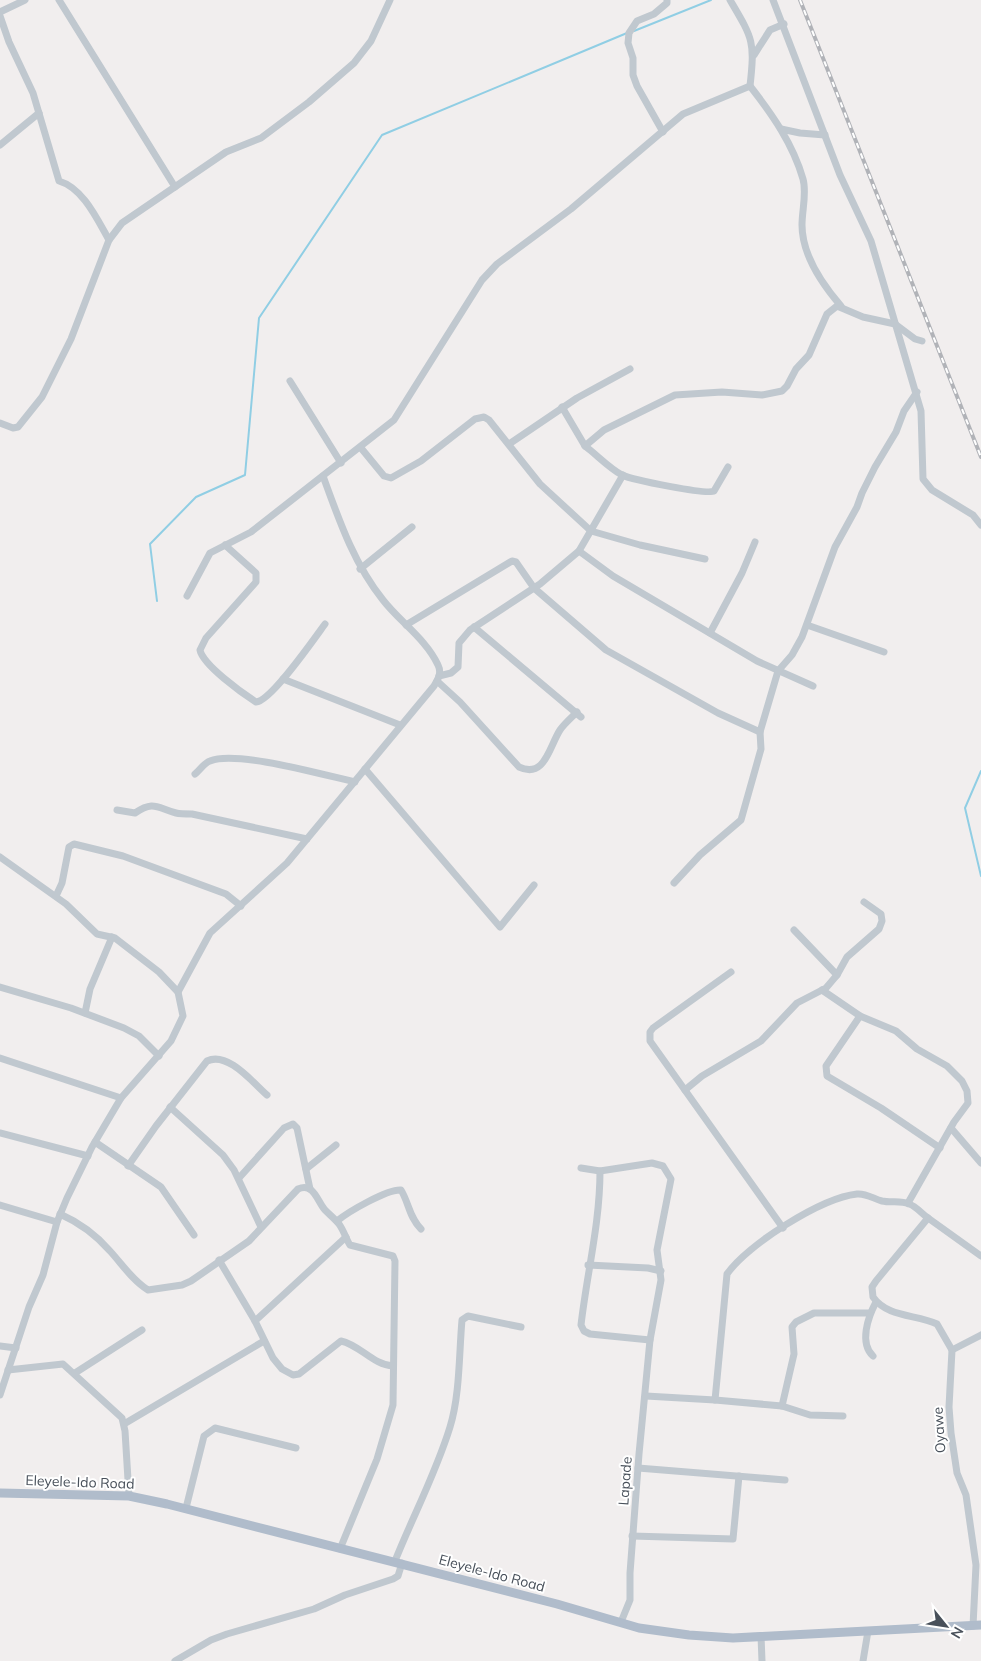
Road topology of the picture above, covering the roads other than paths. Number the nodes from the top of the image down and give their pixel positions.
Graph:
1 (25, 0) edge
2 (59, 0) edge
3 (390, 0) edge
4 (667, 0) edge
5 (730, 0) edge
6 (773, 0) edge
7 (0, 14) edge
8 (784, 24) junction
9 (754, 55) junction
10 (750, 86) junction
11 (39, 113) junction
12 (781, 128) junction
13 (663, 132) junction
14 (826, 135) junction
15 (0, 144) edge
16 (175, 187) junction
17 (109, 240) junction
18 (841, 306) junction
19 (896, 324) junction
20 (922, 341) dead end
21 (630, 369) dead end
22 (290, 382) dead end
23 (917, 392) junction
24 (562, 408) junction
25 (0, 423) edge
26 (509, 444) junction
27 (585, 446) junction
28 (361, 448) junction
29 (341, 462) junction
30 (728, 467) dead end
31 (622, 475) junction
32 (323, 476) junction
33 (981, 525) edge
34 (412, 528) dead end
35 (591, 531) junction
36 (755, 542) dead end
37 (225, 544) junction
38 (579, 551) junction
39 (706, 559) dead end
40 (360, 569) junction
41 (534, 588) junction
42 (187, 596) dead end
43 (325, 624) dead end
44 (406, 625) junction
45 (807, 625) junction
46 (474, 627) junction
47 (710, 633) junction
48 (884, 652) dead end
49 (778, 671) junction
50 (438, 679) junction
51 (283, 680) junction
52 (813, 686) dead end
53 (400, 725) junction
54 (760, 732) junction
55 (365, 769) junction
56 (195, 774) dead end
57 (355, 782) junction
58 (117, 810) dead end
59 (306, 839) junction
60 (0, 857) edge
61 (674, 883) dead end
62 (534, 885) dead end
63 (56, 896) junction
64 (864, 902) dead end
65 (241, 906) junction
66 (794, 930) dead end
67 (112, 937) junction
68 (732, 972) dead end
69 (837, 975) junction
70 (0, 988) edge
71 (822, 990) junction
72 (178, 992) junction
73 (85, 1013) junction
74 (860, 1016) junction
75 (159, 1056) junction
76 (0, 1058) edge
77 (685, 1090) junction
78 (267, 1095) dead end
79 (120, 1098) junction
80 (170, 1107) junction
81 (951, 1128) junction
82 (0, 1133) edge
83 (95, 1142) junction
84 (336, 1145) dead end
85 (940, 1148) junction
86 (88, 1156) junction
87 (981, 1163) edge
88 (128, 1166) junction
89 (581, 1168) dead end
90 (306, 1169) junction
91 (600, 1171) junction
92 (239, 1178) junction
93 (310, 1188) junction
94 (908, 1203) junction
95 (0, 1206) edge
96 (60, 1214) junction
97 (928, 1218) junction
98 (337, 1221) junction
99 (57, 1222) junction
100 (262, 1227) junction
101 (783, 1228) junction
102 (421, 1229) dead end
103 (194, 1235) dead end
104 (346, 1237) junction
105 (981, 1256) edge
106 (219, 1260) junction
107 (588, 1265) junction
108 (661, 1271) junction
109 (876, 1302) junction
110 (870, 1313) junction
111 (255, 1321) junction
112 (521, 1328) dead end
113 (142, 1330) dead end
114 (981, 1335) edge
115 (650, 1340) junction
116 (264, 1342) junction
117 (0, 1346) edge
118 (16, 1348) junction
119 (952, 1350) junction
120 (873, 1356) dead end
121 (394, 1366) junction
122 (8, 1370) junction
123 (75, 1373) junction
124 (0, 1395) edge
125 (646, 1396) junction
126 (715, 1400) junction
127 (782, 1406) junction
128 (844, 1416) dead end
129 (124, 1424) junction
130 (296, 1448) dead end
131 (638, 1468) junction
132 (739, 1476) junction
133 (785, 1480) dead end
134 (0, 1493) edge
135 (129, 1496) junction
136 (186, 1508) junction
137 (632, 1536) junction
138 (340, 1549) junction
139 (399, 1562) junction
140 (621, 1622) junction
141 (977, 1626) edge
142 (868, 1631) junction
143 (761, 1636) junction
144 (175, 1661) edge
145 (762, 1661) edge
146 (863, 1661) edge

1 - 7 street
2 - 16 street
3 - 16 street
4 - 13 street
5 - 9 street
6 - 8 street
7 - 11 street
8 - 9 street
8 - 14 street
9 - 10 street
10 - 12 street
10 - 13 street
11 - 15 street
11 - 17 street
12 - 14 street
12 - 18 street
13 - 28 street
14 - 19 street
16 - 17 street
17 - 25 street
18 - 19 street
18 - 27 street
19 - 20 street
19 - 23 street
21 - 24 street
22 - 29 street
23 - 33 street
23 - 45 street
24 - 26 street
24 - 27 street
26 - 28 street
26 - 35 street
27 - 31 street
28 - 29 street
29 - 32 street
30 - 31 street
31 - 35 street
32 - 37 street
32 - 40 street
34 - 40 street
35 - 38 street
35 - 39 street
36 - 47 street
37 - 42 street
37 - 51 street
38 - 41 street
38 - 47 street
40 - 44 street
41 - 44 street
41 - 46 street
41 - 54 street
43 - 51 street
44 - 50 street
45 - 48 street
45 - 49 street
46 - 50 street
46 - 50 street
47 - 49 street
49 - 52 street
49 - 54 street
50 - 53 street
51 - 53 street
53 - 55 street
54 - 61 street
55 - 57 street
55 - 62 street
56 - 57 street
57 - 59 street
58 - 59 street
59 - 65 street
60 - 63 street
63 - 65 street
63 - 67 street
64 - 69 street
65 - 72 street
66 - 69 street
67 - 72 street
67 - 73 street
68 - 77 street
69 - 71 street
70 - 73 street
71 - 74 street
71 - 77 street
72 - 75 street
73 - 75 street
74 - 81 street
74 - 85 street
75 - 79 street
76 - 79 street
77 - 101 street
78 - 80 street
79 - 83 street
80 - 88 street
80 - 92 street
81 - 85 street
81 - 87 street
82 - 86 street
83 - 86 street
83 - 88 street
84 - 90 street
85 - 94 street
86 - 96 street
88 - 103 street
89 - 91 street, Lapade
90 - 92 street
90 - 93 street
91 - 107 street
91 - 108 street, Lapade
92 - 100 street
93 - 98 street
93 - 100 street
94 - 97 street
94 - 101 street
95 - 99 street
96 - 99 street
96 - 106 street
97 - 105 street
97 - 109 street
98 - 102 street
98 - 104 street
99 - 118 street
100 - 106 street
101 - 126 street
104 - 111 street
104 - 121 street
106 - 111 street
107 - 108 street
107 - 115 street
108 - 115 street, Lapade
109 - 110 street
109 - 119 street
110 - 120 street
110 - 127 street
111 - 116 street
112 - 139 street
113 - 123 street
114 - 119 street
115 - 125 street, Lapade
116 - 121 street
116 - 129 street
117 - 118 street
118 - 122 street
119 - 141 street, Oyawe
121 - 138 street
122 - 123 street
122 - 124 street
123 - 129 street
125 - 126 street
125 - 131 street, Lapade
126 - 127 street
127 - 128 street
129 - 135 street
130 - 136 street
131 - 132 street
131 - 137 street, Lapade
132 - 133 street
132 - 137 street
134 - 135 main road, Eleyele-Ido Road
135 - 136 main road, Eleyele-Ido Road
136 - 138 main road, Eleyele-Ido Road
137 - 140 street, Lapade
138 - 139 main road, Eleyele-Ido Road
139 - 140 main road, Eleyele-Ido Road
139 - 144 street
140 - 143 main road, Eleyele-Ido Road
141 - 142 main road, Eleyele-Ido Road
142 - 143 main road, Eleyele-Ido Road
142 - 146 street
143 - 145 street

